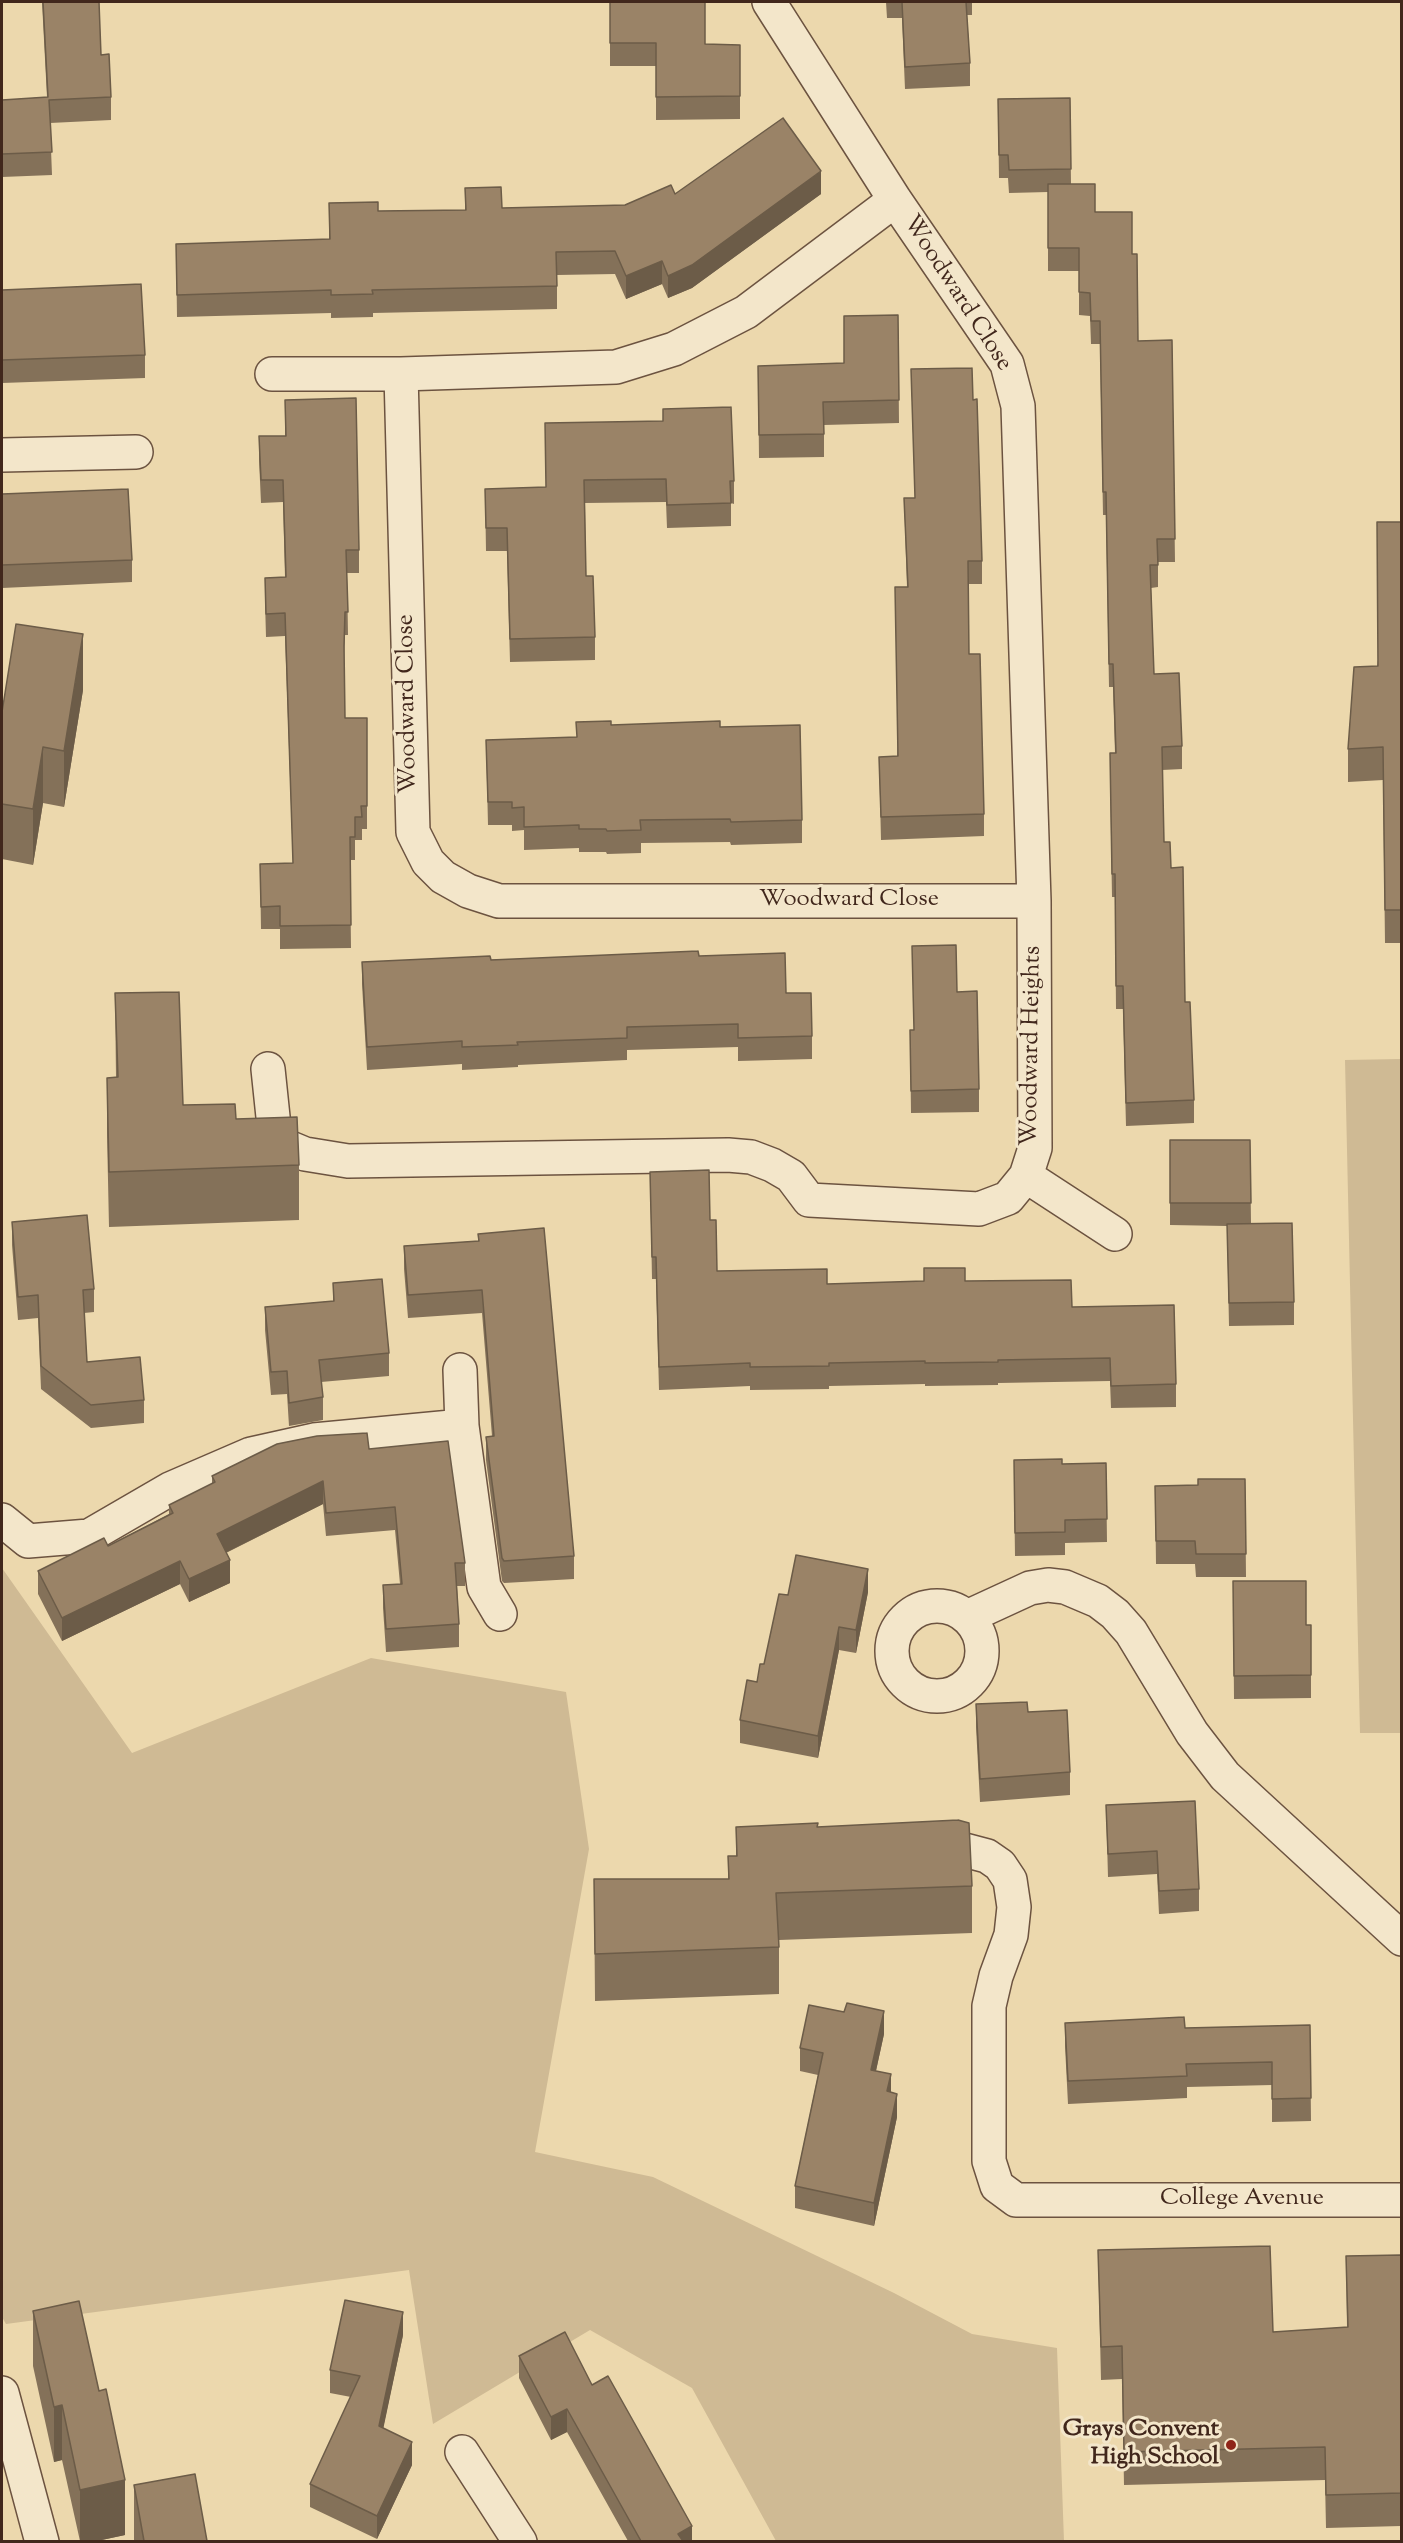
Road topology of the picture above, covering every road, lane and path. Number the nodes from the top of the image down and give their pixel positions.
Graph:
1 (769, 2) edge
2 (895, 200) junction
3 (272, 374) dead end
4 (401, 374) junction
5 (136, 452) dead end
6 (2, 455) edge
7 (1034, 901) junction
8 (268, 1069) dead end
9 (1026, 1176) junction
10 (1115, 1234) dead end
11 (460, 1370) dead end
12 (462, 1426) junction
13 (2, 1520) edge
14 (500, 1614) dead end
15 (967, 1617) dead end
16 (899, 1847) edge
17 (1401, 1940) edge
18 (1401, 2200) edge
19 (2, 2393) edge
20 (462, 2452) dead end
21 (42, 2541) edge
22 (520, 2541) edge

1 - 2 street, Woodward Close
2 - 4 street, Woodward Close
2 - 7 street, Woodward Close
3 - 4 street, Woodward Close
4 - 7 street, Woodward Close
5 - 6 street
7 - 9 street, Woodward Heights
8 - 9 street, Woodward Heights
9 - 10 street
11 - 12 street
12 - 13 street
12 - 14 street
15 - 17 street
16 - 18 street, College Avenue
19 - 21 street
20 - 22 street

